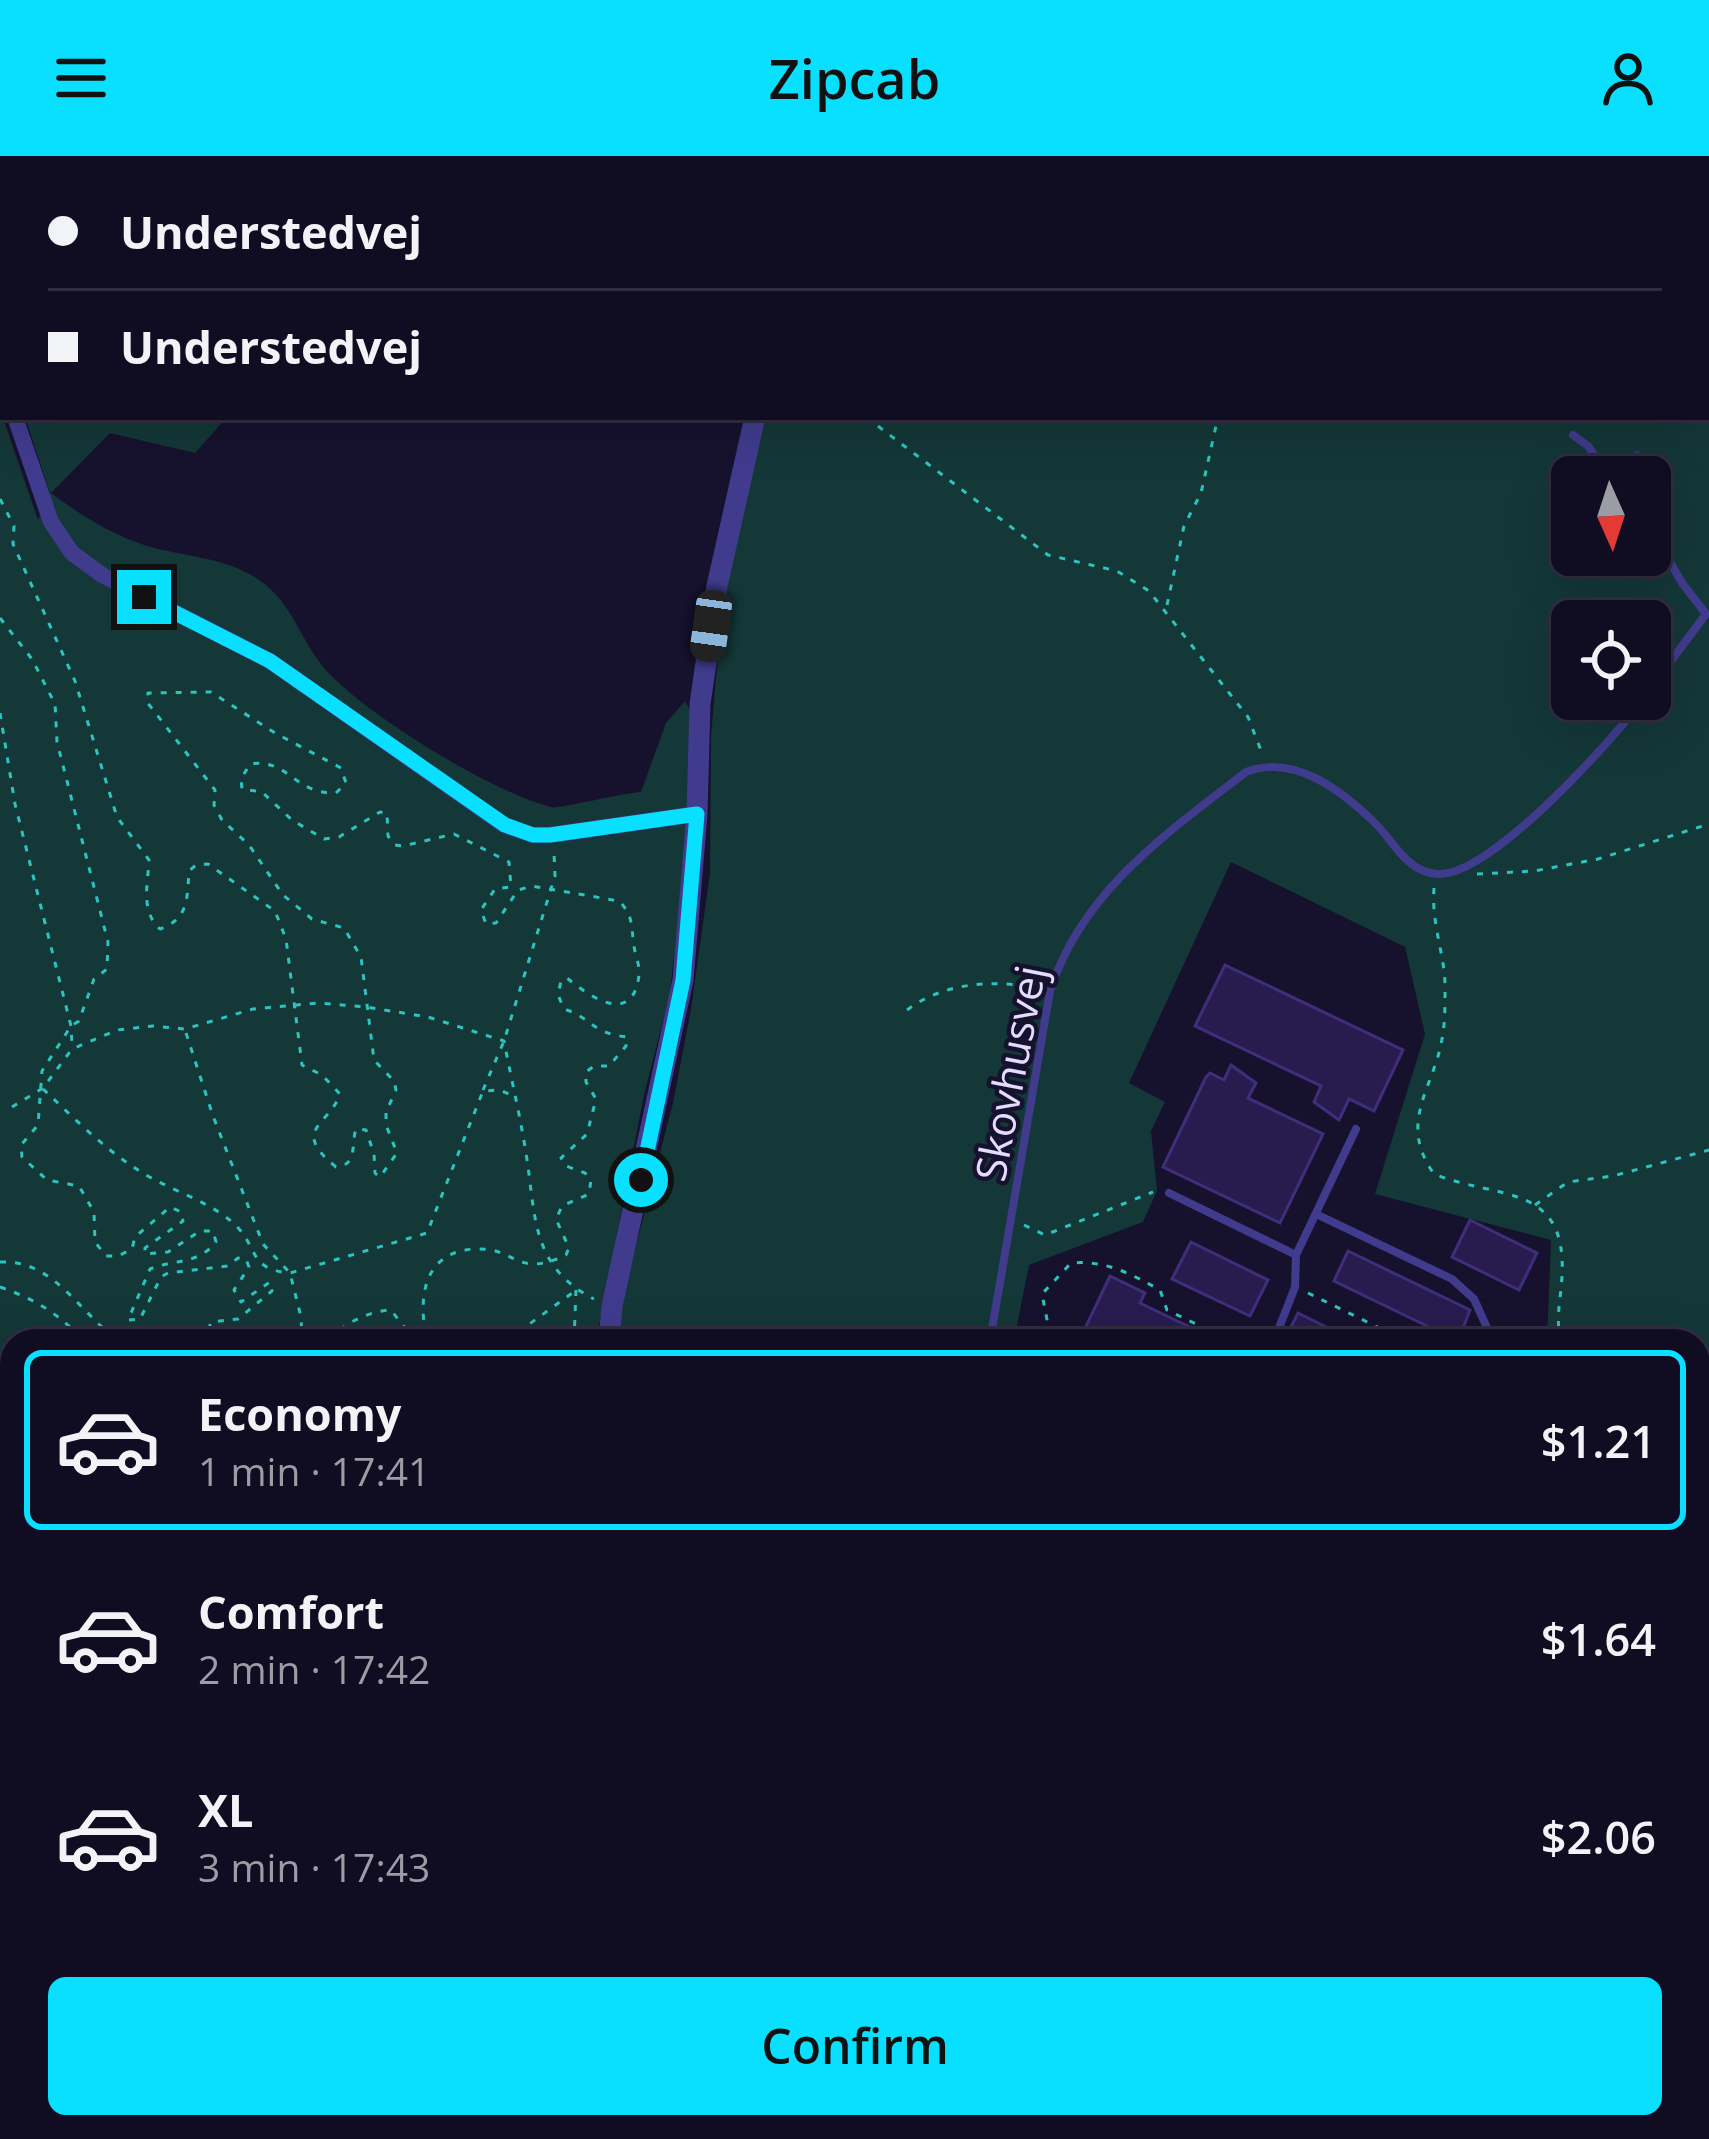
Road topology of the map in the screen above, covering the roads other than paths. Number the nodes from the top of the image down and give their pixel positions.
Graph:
1 (17, 420) edge
2 (754, 420) edge
3 (1573, 435) dead end
4 (1595, 456) edge
5 (1671, 564) edge
6 (1671, 661) edge
7 (1624, 720) edge
8 (697, 814) junction
9 (1356, 1129) dead end
10 (1169, 1193) dead end
11 (1316, 1214) junction
12 (1296, 1255) junction
13 (611, 1329) edge
14 (991, 1329) edge
15 (1279, 1329) edge
16 (1488, 1329) edge

1 - 8 street
2 - 8 street
3 - 4 lane
5 - 6 lane
7 - 14 lane, Skovhusvej
8 - 13 street
9 - 11 lane
10 - 12 lane
11 - 12 lane
11 - 16 lane
12 - 15 lane

